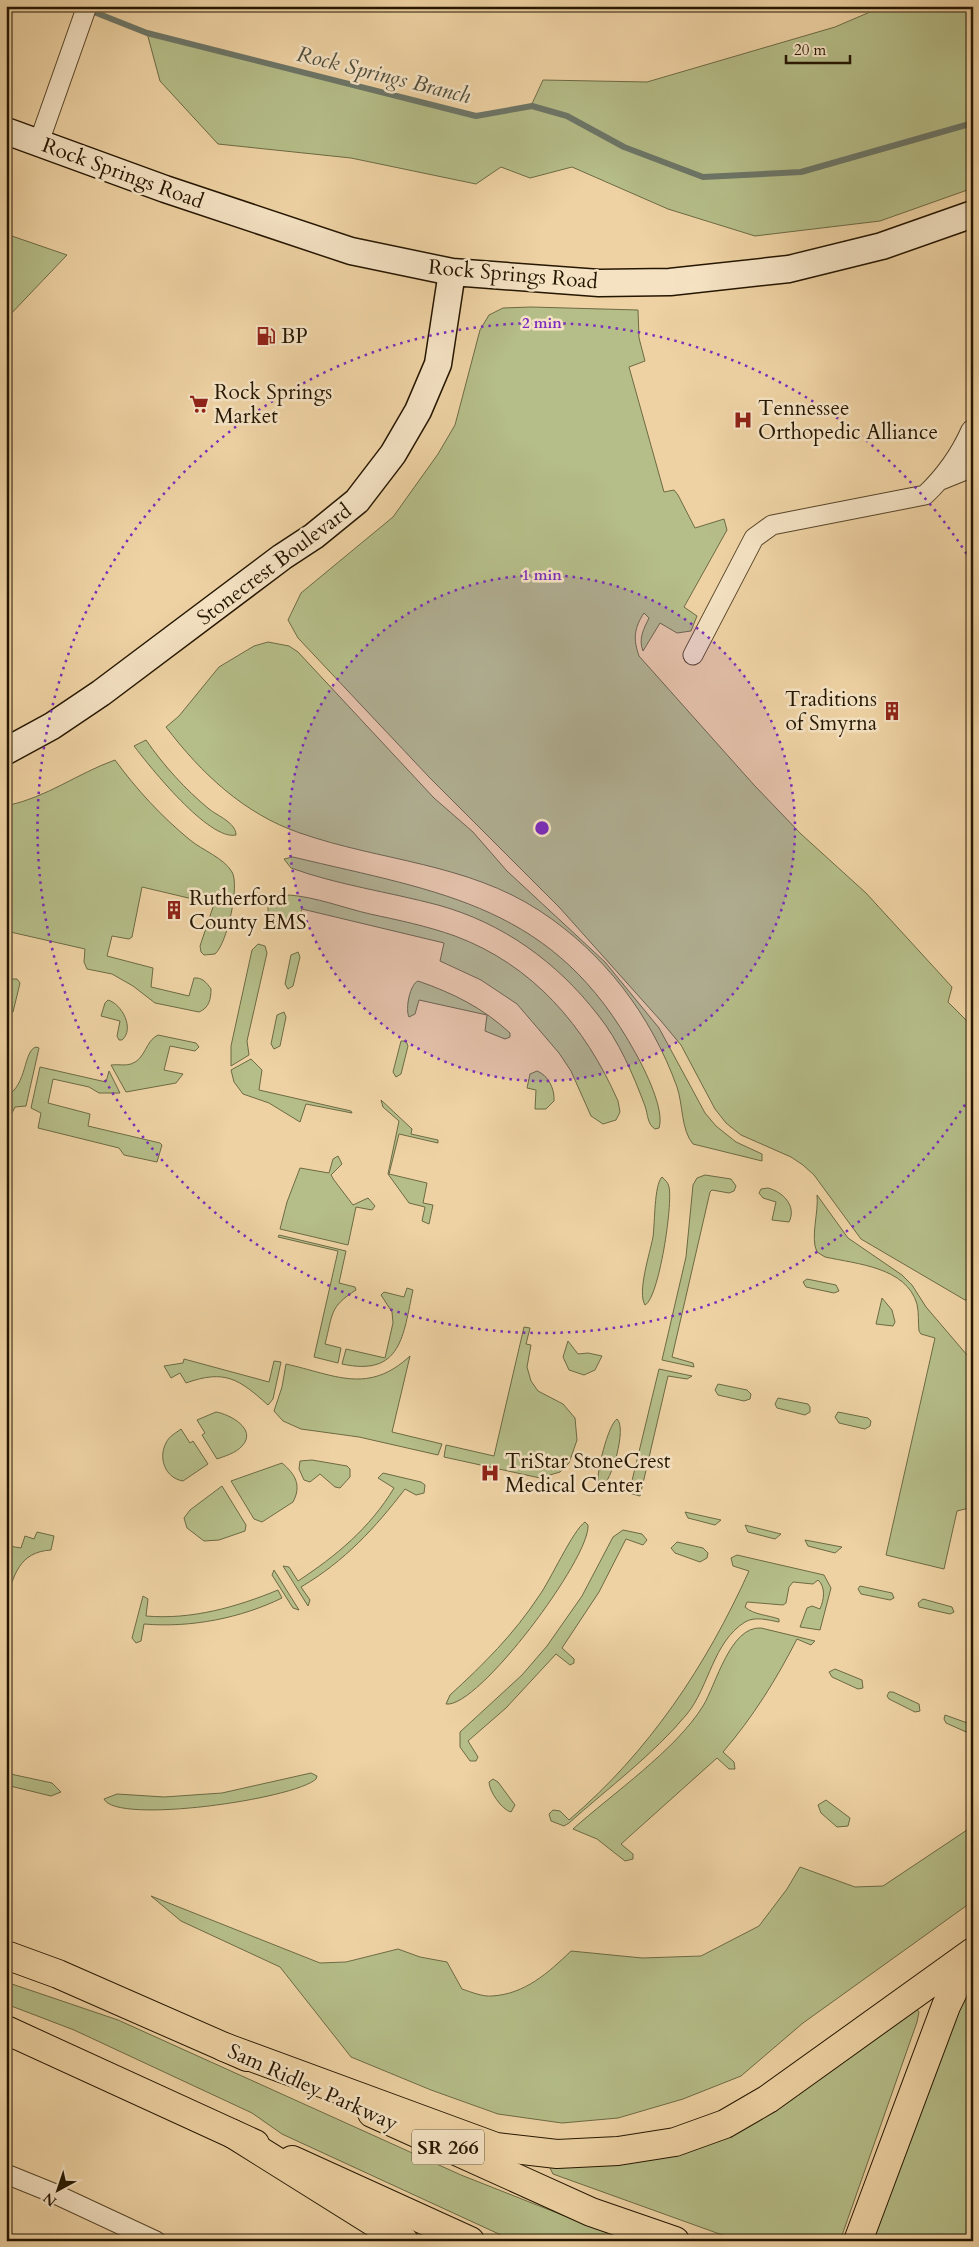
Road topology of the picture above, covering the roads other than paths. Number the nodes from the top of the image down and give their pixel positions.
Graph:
1 (87, 6) edge
2 (6, 131) edge
3 (39, 142) junction
4 (973, 214) edge
5 (452, 272) junction
6 (972, 430) dead end
7 (973, 467) edge
8 (941, 480) junction
9 (693, 655) dead end
10 (6, 751) edge
11 (972, 1953) edge
12 (6, 1955) edge
13 (6, 2030) edge
14 (224, 2047) junction
15 (233, 2134) junction
16 (6, 2174) edge
17 (156, 2241) edge
18 (404, 2241) edge
19 (470, 2241) edge
20 (675, 2241) edge
21 (858, 2241) edge

1 - 3 street
2 - 3 street, Rock Springs Road
3 - 5 street, Rock Springs Road
4 - 5 street, Rock Springs Road
5 - 10 street, Stonecrest Boulevard
6 - 8 street
7 - 8 street
8 - 9 street
11 - 14 main road
11 - 21 main road
12 - 14 main road, Sam Ridley Parkway / SR 266
13 - 15 main road
14 - 20 main road, Sam Ridley Parkway / SR 266
15 - 18 main road
15 - 19 main road
16 - 17 street

